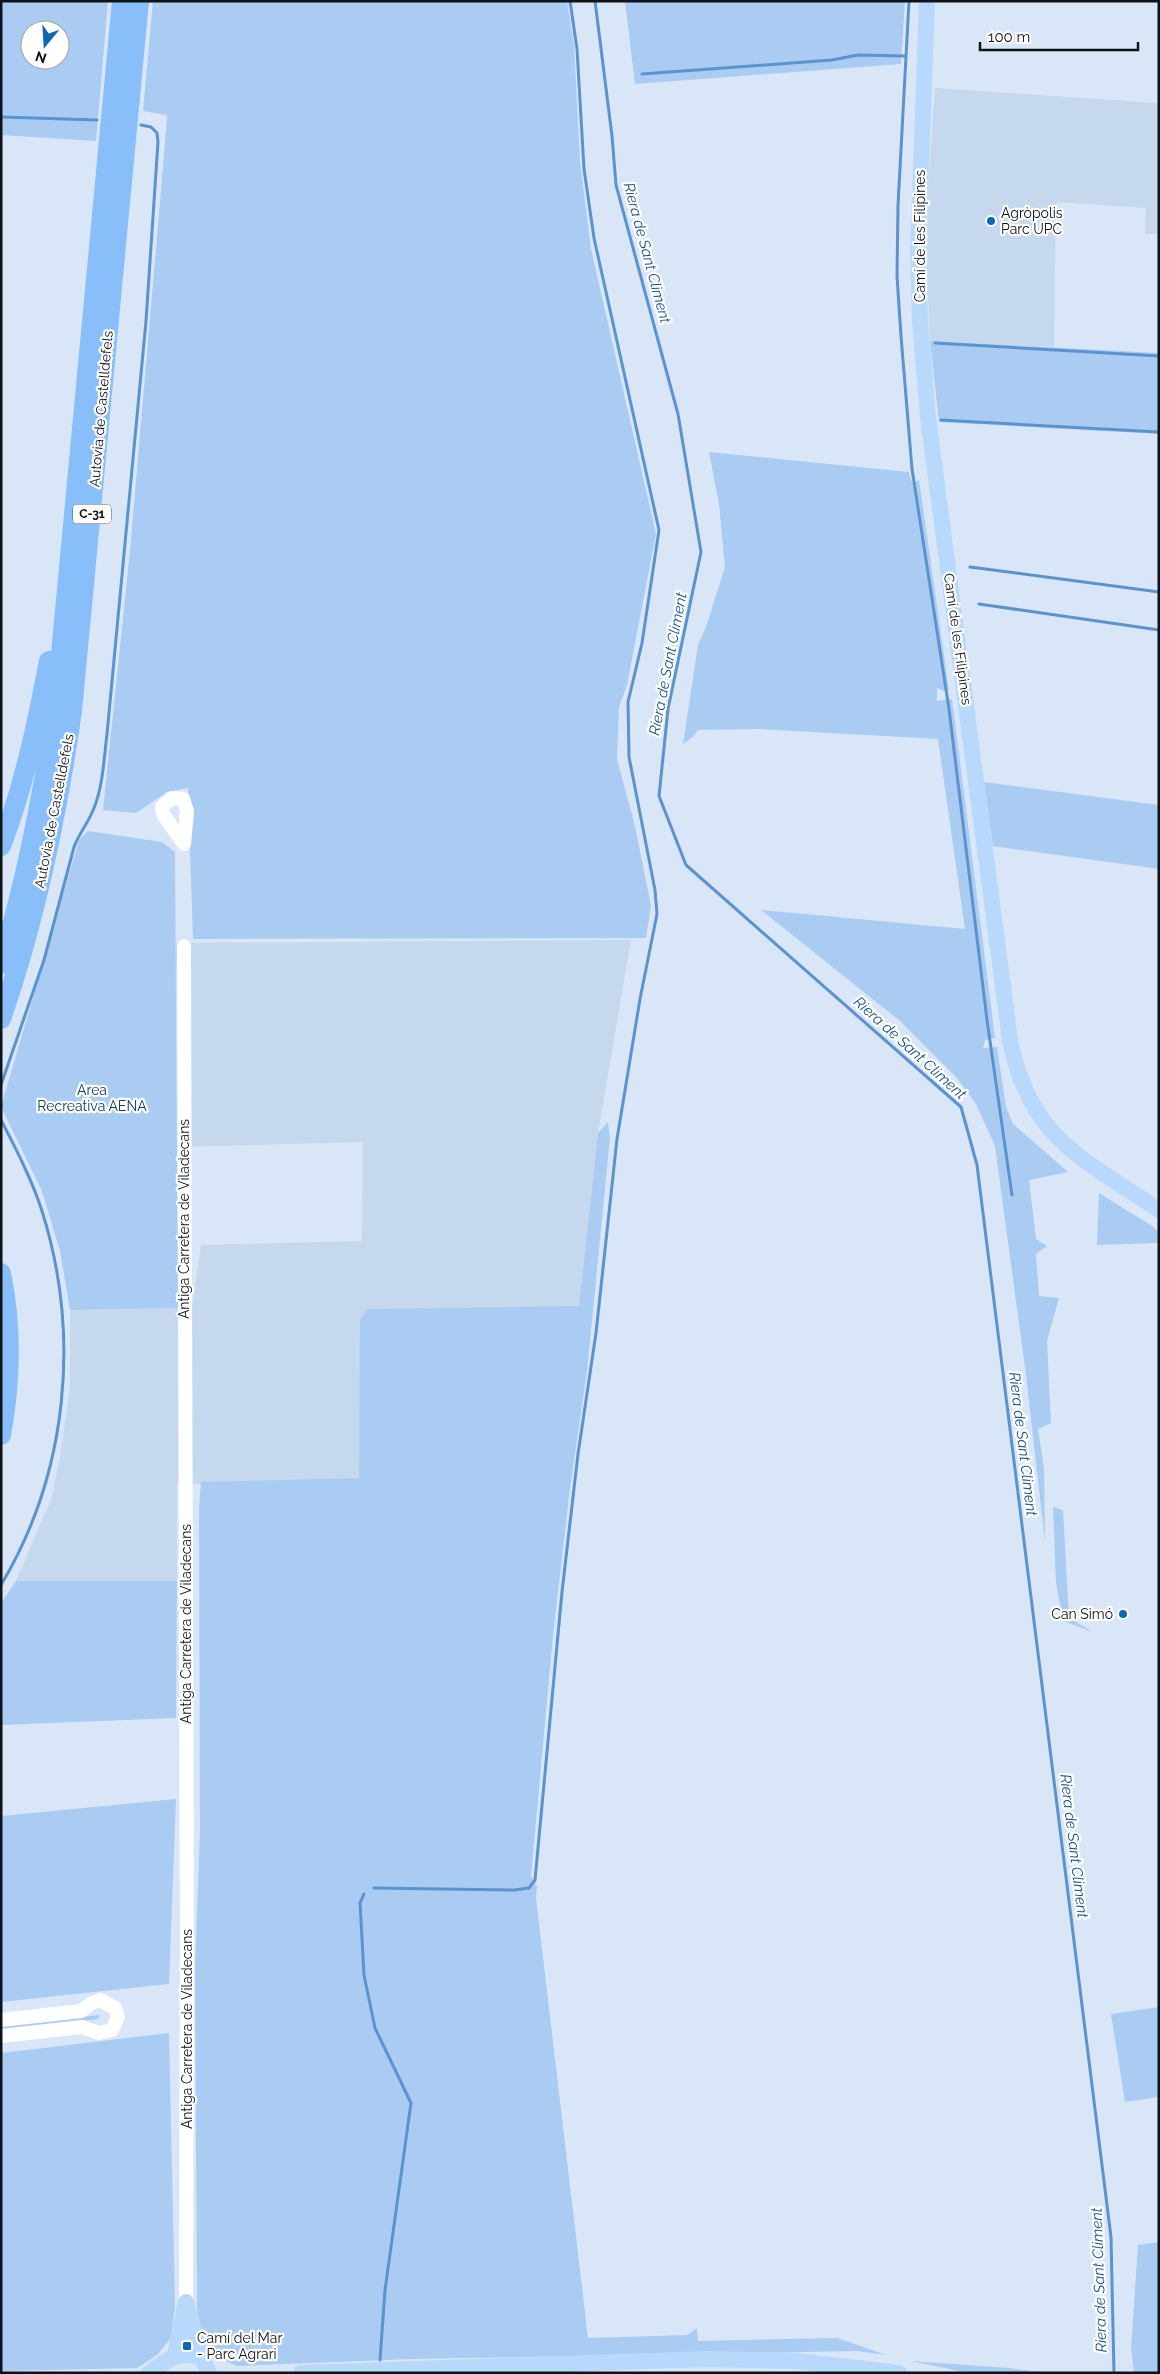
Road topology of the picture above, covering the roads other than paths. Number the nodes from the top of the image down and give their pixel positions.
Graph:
1 (122, 1) edge
2 (139, 1) edge
3 (927, 1) edge
4 (68, 566) junction
5 (1, 846) edge
6 (184, 946) dead end
7 (1, 964) edge
8 (1, 1019) edge
9 (1159, 1210) edge
10 (1, 1273) edge
11 (1, 1435) edge
12 (1, 2020) edge
13 (1, 2036) edge
14 (186, 2302) junction
15 (169, 2363) edge
16 (206, 2366) edge
17 (149, 2373) edge
18 (301, 2373) edge
19 (899, 2373) edge

1 - 4 highway, Autovia de Castelldefels / C-31
2 - 8 highway, Autovia de Castelldefels / C-31
3 - 9 main road, Camí de les Filipines
4 - 5 highway
4 - 7 highway, Autovia de Castelldefels / C-31
6 - 14 street, Antiga Carretera de Viladecans
10 - 11 highway
12 - 13 street
14 - 15 main road
14 - 16 main road
15 - 16 main road
15 - 17 main road
18 - 19 main road

